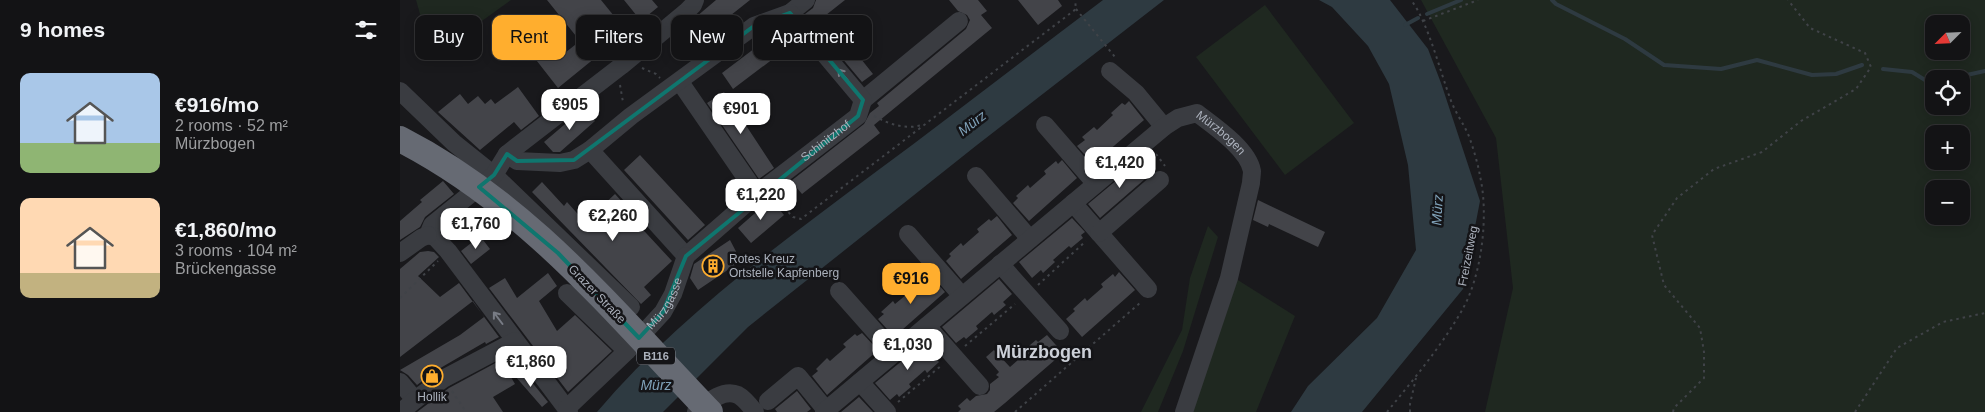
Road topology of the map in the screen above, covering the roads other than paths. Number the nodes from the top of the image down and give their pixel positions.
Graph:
1 (806, 0) edge
2 (694, 3) edge
3 (790, 13) junction
4 (959, 21) dead end
5 (1112, 63) road end
6 (680, 82) junction
7 (400, 91) edge
8 (861, 108) junction
9 (1045, 124) dead end
10 (1164, 127) junction
11 (400, 139) edge
12 (590, 150) junction
13 (507, 154) junction
14 (976, 176) dead end
15 (1160, 180) road end
16 (1096, 184) junction
17 (492, 185) junction
18 (757, 194) junction
19 (1073, 203) junction
20 (1098, 232) junction
21 (908, 234) dead end
22 (428, 235) junction
23 (1030, 240) junction
24 (400, 253) edge
25 (686, 256) junction
26 (1000, 264) junction
27 (1148, 289) road end
28 (839, 291) dead end
29 (567, 293) dead end
30 (962, 296) junction
31 (927, 326) junction
32 (629, 328) junction
33 (1060, 331) dead end
34 (515, 341) junction
35 (894, 353) junction
36 (400, 382) edge
37 (860, 382) junction
38 (980, 386) dead end
39 (416, 399) junction
40 (761, 406) edge
41 (890, 409) edge
42 (568, 410) edge
43 (825, 411) edge
44 (401, 412) edge
45 (696, 412) edge
46 (710, 412) edge
47 (1184, 412) edge

1 - 3 street
2 - 13 street
3 - 6 street
8 -> 3 street
4 - 8 street, Schinitzhof
5 - 10 street
6 - 12 street
6 - 18 street
7 - 17 street
8 - 18 street, Schinitzhof
9 - 16 street
10 - 16 street, Mürzbogen
10 - 47 street, Mürzbogen
11 - 17 highway, Grazer Straße / B116
12 - 13 street
12 - 25 street
13 - 17 street
14 - 23 street
15 - 20 street
16 - 19 street, Mürzbogen
17 - 22 street
17 - 32 highway, Grazer Straße / B116
18 - 25 street, Schinitzhof
19 - 20 street
19 - 23 street, Mürzbogen
20 - 27 street
21 - 30 street
22 - 24 street
34 -> 22 street
23 - 26 street, Mürzbogen
25 - 32 street, Mürzgasse
26 - 30 street, Mürzbogen
26 - 33 street
28 - 35 street
29 - 32 street
30 - 31 street, Mürzbogen
31 - 35 street, Mürzbogen
31 - 38 street
32 - 42 street, Mürzgasse
32 - 46 highway, Grazer Straße / B116
34 - 39 street
34 - 42 street
35 - 37 street, Mürzbogen
36 - 39 street
37 - 41 street
37 - 43 street, Mürzbogen
39 - 44 street
40 - 43 street
40 - 45 street

